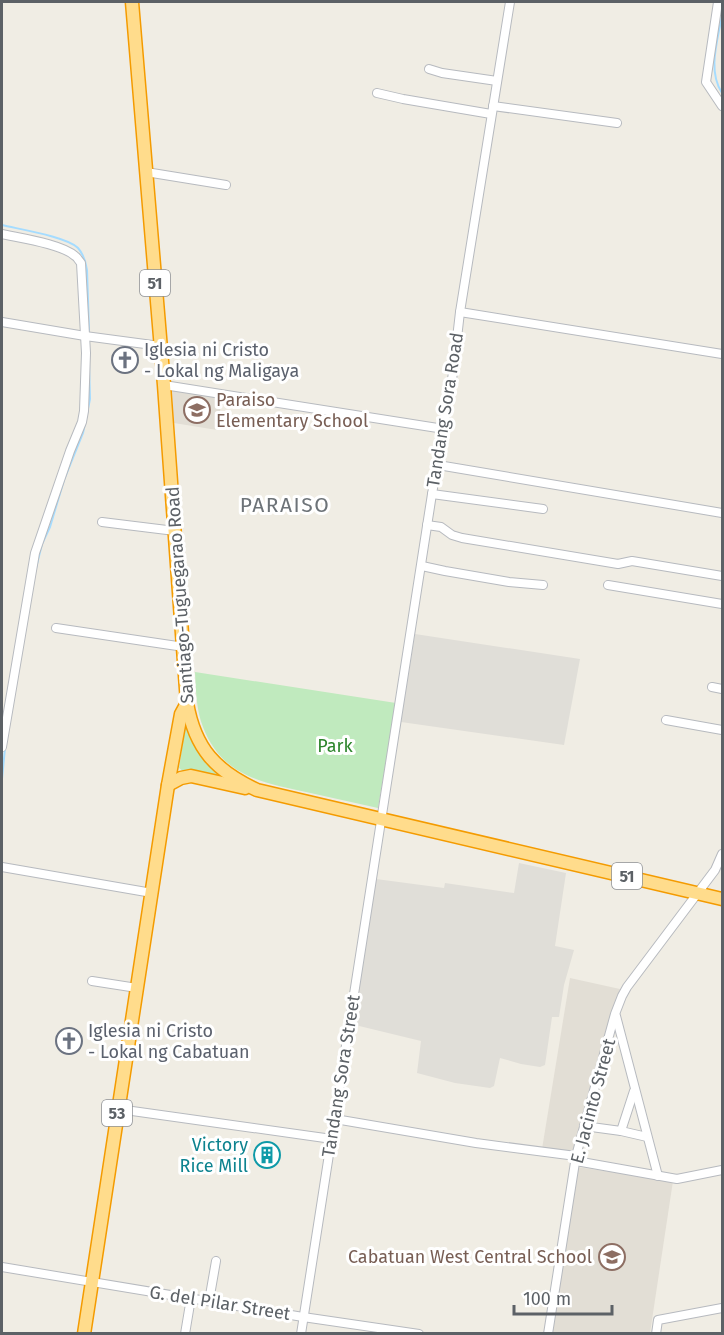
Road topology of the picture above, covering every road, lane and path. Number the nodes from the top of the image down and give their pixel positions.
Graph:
1 (132, 2) edge
2 (510, 2) edge
3 (718, 2) edge
4 (429, 69) dead end
5 (497, 81) junction
6 (377, 93) dead end
7 (493, 105) junction
8 (723, 106) edge
9 (491, 114) junction
10 (617, 123) dead end
11 (146, 172) junction
12 (226, 185) dead end
13 (2, 234) edge
14 (460, 312) junction
15 (2, 322) edge
16 (85, 336) junction
17 (160, 346) junction
18 (723, 354) edge
19 (164, 385) junction
20 (444, 429) junction
21 (438, 465) junction
22 (432, 494) junction
23 (543, 509) dead end
24 (723, 513) edge
25 (102, 522) dead end
26 (427, 525) junction
27 (175, 531) junction
28 (422, 566) junction
29 (723, 576) edge
30 (543, 585) dead end
31 (608, 585) dead end
32 (723, 604) edge
33 (56, 628) dead end
34 (184, 647) junction
35 (712, 687) dead end
36 (723, 689) edge
37 (187, 703) junction
38 (666, 720) dead end
39 (723, 730) edge
40 (2, 747) edge
41 (168, 785) junction
42 (257, 790) junction
43 (381, 819) junction
44 (723, 854) edge
45 (2, 867) edge
46 (152, 893) junction
47 (698, 893) junction
48 (723, 898) edge
49 (92, 981) dead end
50 (137, 988) junction
51 (615, 1014) junction
52 (634, 1089) junction
53 (118, 1109) junction
54 (334, 1119) junction
55 (584, 1126) junction
56 (621, 1131) junction
57 (647, 1137) junction
58 (332, 1139) junction
59 (576, 1159) junction
60 (723, 1170) edge
61 (658, 1176) junction
62 (216, 1262) dead end
63 (2, 1267) edge
64 (92, 1281) junction
65 (191, 1298) junction
66 (209, 1301) junction
67 (723, 1308) edge
68 (303, 1317) junction
69 (84, 1334) edge
70 (185, 1334) edge
71 (301, 1334) edge
72 (419, 1334) edge
73 (548, 1334) edge
74 (656, 1334) edge

1 - 11 highway, Santiago-Tuguegarao Road / 51
2 - 5 street, Tandang Sora Road
3 - 8 street
4 - 5 street
5 - 7 street, Tandang Sora Road
6 - 9 street
7 - 9 street, Tandang Sora Road
7 - 10 street
9 - 14 street, Tandang Sora Road
11 - 12 street
11 - 17 highway, Santiago-Tuguegarao Road / 51
13 - 16 street
14 - 18 street
14 - 20 street, Tandang Sora Road
15 - 16 street
16 - 17 street
16 - 40 street
17 - 19 highway, Santiago-Tuguegarao Road / 51
19 - 20 street
19 - 27 highway, Santiago-Tuguegarao Road / 51
20 - 21 street, Tandang Sora Road
21 - 22 street, Tandang Sora Road
21 - 24 street
22 - 23 street
22 - 26 street, Tandang Sora Road
25 - 27 street
26 - 28 street, Tandang Sora Road
26 - 29 street
27 - 34 highway, Santiago-Tuguegarao Road / 51
28 - 30 street
28 - 43 street, Tandang Sora Road
31 - 32 street
33 - 34 street
34 - 37 highway, Santiago-Tuguegarao Road / 51
35 - 36 street
37 - 41 highway, 53
37 - 42 highway, Santiago-Tuguegarao Road / 51
38 - 39 street
41 - 42 highway
41 - 46 highway, 53
42 - 43 highway, Santiago-Tuguegarao Road / 51
43 - 47 highway, Santiago-Tuguegarao Road / 51
43 - 54 street, Tandang Sora Street
44 - 47 street, E. Jacinto Street
45 - 46 street
46 - 50 highway, 53
47 - 48 highway, Santiago-Tuguegarao Road / 51
47 - 51 street, E. Jacinto Street
49 - 50 street
50 - 53 highway, 53
51 - 52 street
51 - 55 street, E. Jacinto Street
52 - 56 street
52 - 57 street
53 - 58 street
53 - 64 highway, 53
54 - 58 street, Tandang Sora Street
54 - 59 street
55 - 56 street
55 - 59 street, E. Jacinto Street
56 - 57 street
57 - 61 street
58 - 68 street, Tandang Sora Street
59 - 61 street
59 - 73 street, E. Jacinto Street
60 - 61 street
62 - 66 street
63 - 64 street, G. del Pilar Street
64 - 65 street, G. del Pilar Street
64 - 69 highway, 53
65 - 66 street, G. del Pilar Street
65 - 70 street
66 - 68 street, G. del Pilar Street
67 - 74 street
68 - 71 street, Tandang Sora Street
68 - 72 street, G. del Pilar Street

